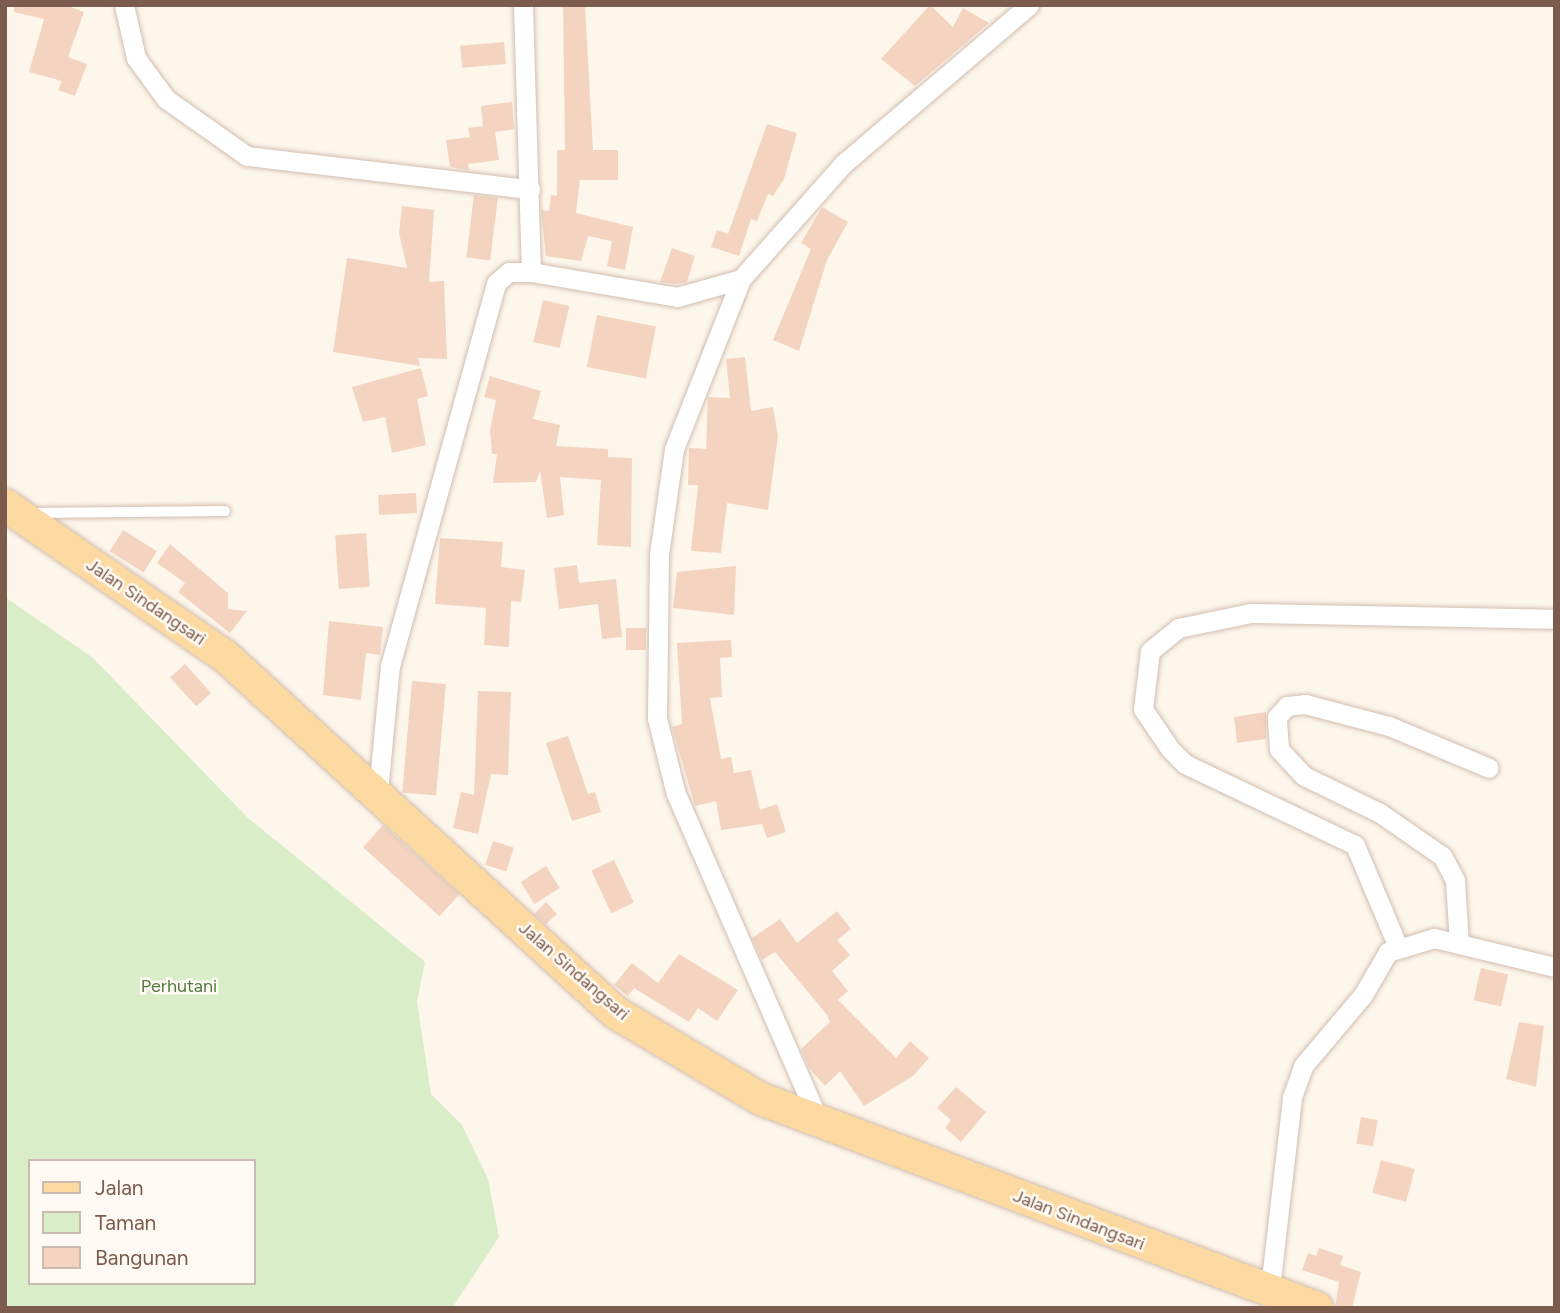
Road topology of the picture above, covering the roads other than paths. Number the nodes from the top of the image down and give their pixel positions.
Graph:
1 (124, 5) edge
2 (523, 5) edge
3 (1029, 5) edge
4 (530, 189) junction
5 (531, 272) junction
6 (741, 279) junction
7 (10, 509) edge
8 (225, 511) dead end
9 (1555, 619) edge
10 (1489, 768) dead end
11 (378, 792) junction
12 (1459, 944) junction
13 (1398, 947) junction
14 (1555, 967) edge
15 (819, 1122) junction
16 (1270, 1289) junction
17 (1317, 1308) edge

1 - 4 street
2 - 4 street
3 - 6 street
4 - 5 street
5 - 6 street
5 - 11 street
6 - 15 street
7 - 8 lane
7 - 11 main road, Jalan Sindangsari
9 - 13 street
10 - 12 street
11 - 15 main road, Jalan Sindangsari
12 - 13 street
12 - 14 street
13 - 16 street
15 - 16 main road, Jalan Sindangsari
16 - 17 main road, Jalan Sindangsari

